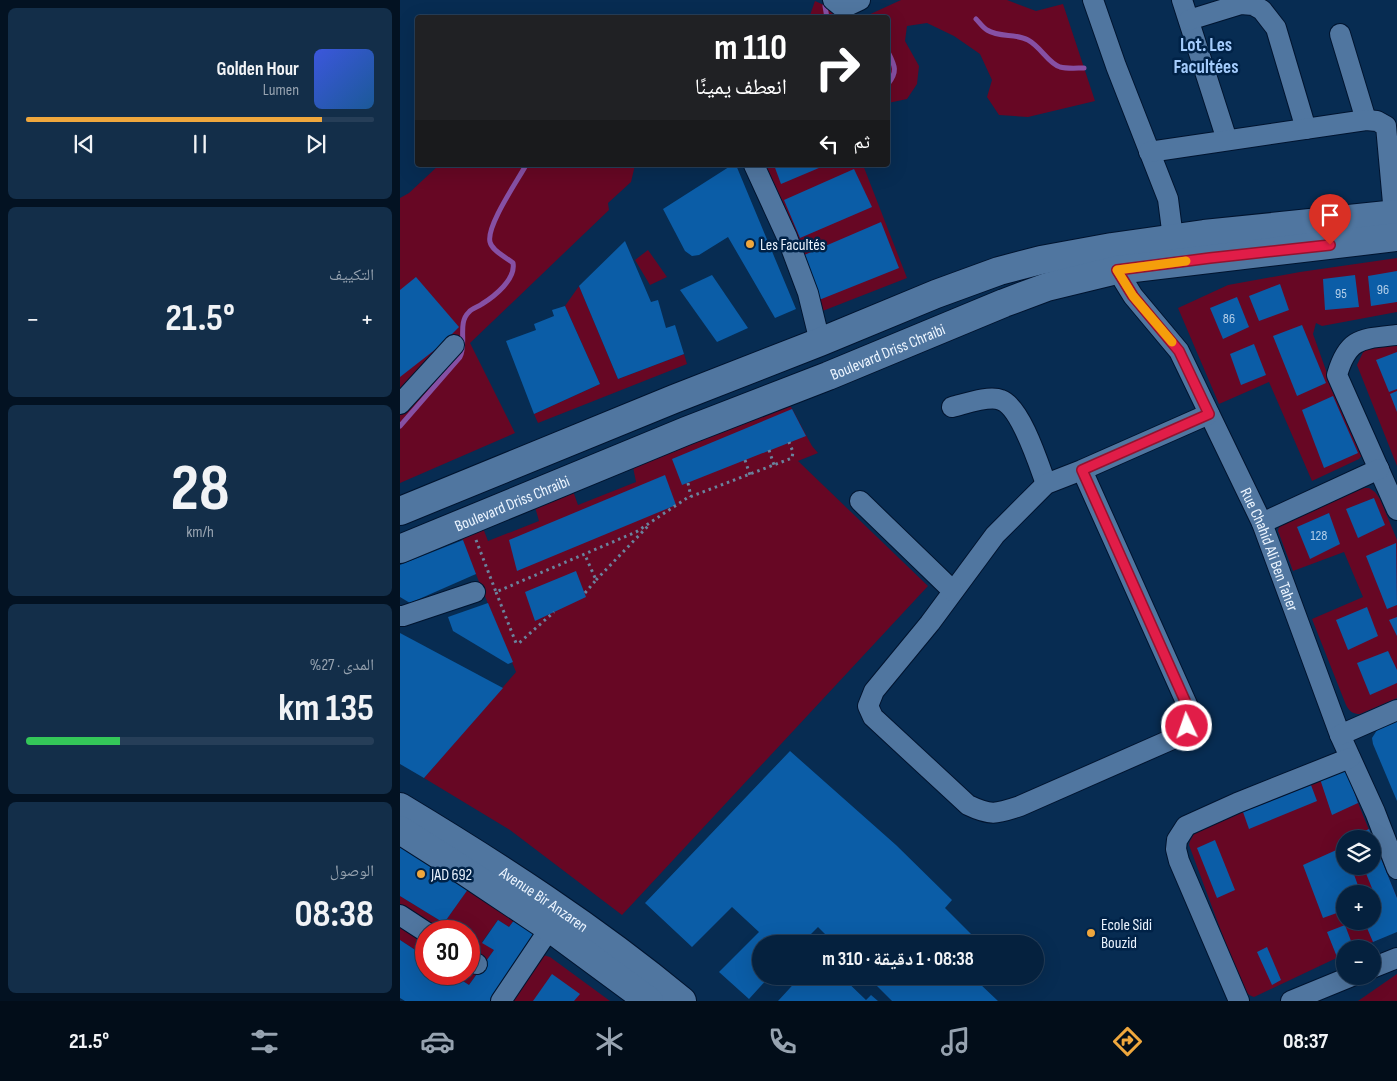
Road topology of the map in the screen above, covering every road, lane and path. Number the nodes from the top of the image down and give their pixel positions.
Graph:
1 (833, 0) edge
2 (860, 0) edge
3 (1093, 0) edge
4 (1182, 0) edge
5 (1189, 20) junction
6 (1340, 34) dead end
7 (1380, 120) edge
8 (1306, 129) junction
9 (1227, 140) junction
10 (1149, 152) junction
11 (755, 167) edge
12 (1396, 222) edge
13 (1173, 238) junction
14 (1114, 259) junction
15 (1397, 335) edge
16 (820, 342) junction
17 (454, 345) dead end
18 (400, 404) edge
19 (952, 407) dead end
20 (1209, 414) junction
21 (789, 442) dead end
22 (769, 450) dead end
23 (745, 460) dead end
24 (774, 465) junction
25 (1379, 469) junction
26 (1082, 470) junction
27 (750, 474) junction
28 (688, 483) dead end
29 (1046, 484) junction
30 (691, 496) junction
31 (860, 501) dead end
32 (1397, 510) edge
33 (400, 511) edge
34 (468, 520) junction
35 (654, 520) junction
36 (1262, 523) junction
37 (636, 532) junction
38 (639, 536) junction
39 (400, 549) edge
40 (585, 554) junction
41 (596, 580) junction
42 (953, 591) junction
43 (475, 592) dead end
44 (496, 592) junction
45 (585, 593) dead end
46 (554, 612) dead end
47 (400, 616) edge
48 (1397, 710) edge
49 (1340, 735) junction
50 (1350, 758) junction
51 (400, 807) edge
52 (400, 830) edge
53 (1392, 840) edge
54 (1397, 869) edge
55 (400, 915) edge
56 (415, 925) edge
57 (550, 928) junction
58 (1397, 958) edge
59 (1381, 964) edge
60 (1336, 983) edge
61 (501, 1001) edge
62 (649, 1001) edge
63 (682, 1001) edge
64 (1239, 1001) edge
65 (1291, 1001) edge

1 - 2 street
3 - 10 street
4 - 5 street
5 - 8 street
5 - 9 street
6 - 7 street
7 - 8 street
7 - 12 street
8 - 9 street
9 - 10 street
10 - 13 street
11 - 16 street
12 - 13 main road, Boulevard Driss Chraibi
12 - 14 main road, Boulevard Driss Chraibi
13 - 14 main road, Boulevard Driss Chraibi
14 - 16 main road, Boulevard Driss Chraibi
14 - 20 street, Rue Chahid Ali Ben Taher
14 - 34 main road, Boulevard Driss Chraibi
15 - 25 street
16 - 33 main road, Boulevard Driss Chraibi
17 - 18 street
19 - 29 street
20 - 26 street
20 - 36 street, Rue Chahid Ali Ben Taher
21 - 24 path
22 - 24 path
23 - 27 path
24 - 27 path
25 - 32 street
25 - 36 street
26 - 29 street
26 - 42 street
27 - 30 path
28 - 30 path
29 - 42 street
30 - 35 path
31 - 42 street
34 - 39 main road, Boulevard Driss Chraibi
34 - 44 path
35 - 37 path
35 - 38 path
36 - 49 street, Rue Chahid Ali Ben Taher
37 - 38 path
37 - 40 path
38 - 41 path
40 - 41 path
40 - 44 path
41 - 45 path
43 - 47 street
44 - 46 path
48 - 49 street
49 - 50 street, Rue Chahid Ali Ben Taher
50 - 53 street, Rue Chahid Ali Ben Taher
50 - 64 street
51 - 63 main road, Avenue Bir Anzaren
52 - 57 main road, Avenue Bir Anzaren
53 - 54 street, Rue Chahid Ali Ben Taher
55 - 56 street
57 - 61 street
57 - 62 main road, Avenue Bir Anzaren
58 - 59 street
60 - 65 street

